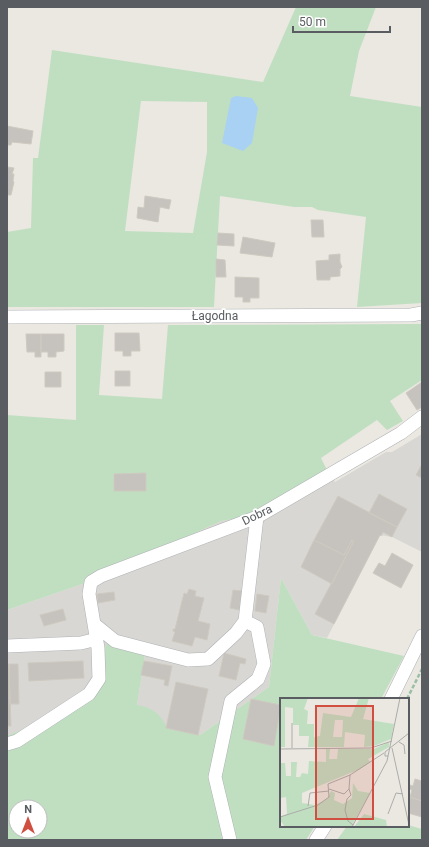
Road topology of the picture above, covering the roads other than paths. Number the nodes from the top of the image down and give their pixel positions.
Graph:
1 (422, 313) edge
2 (7, 317) edge
3 (422, 417) edge
4 (256, 517) junction
5 (245, 621) junction
6 (94, 624) junction
7 (422, 636) edge
8 (96, 639) junction
9 (7, 646) edge
10 (391, 698) edge
11 (7, 744) edge
12 (324, 827) edge
13 (230, 840) edge
14 (316, 840) edge

1 - 2 street, Łagodna
3 - 4 street, Dobra
4 - 5 street
4 - 6 street, Dobra
5 - 6 street
5 - 13 street
6 - 8 street
7 - 10 street
8 - 9 street
8 - 11 street
12 - 14 street

